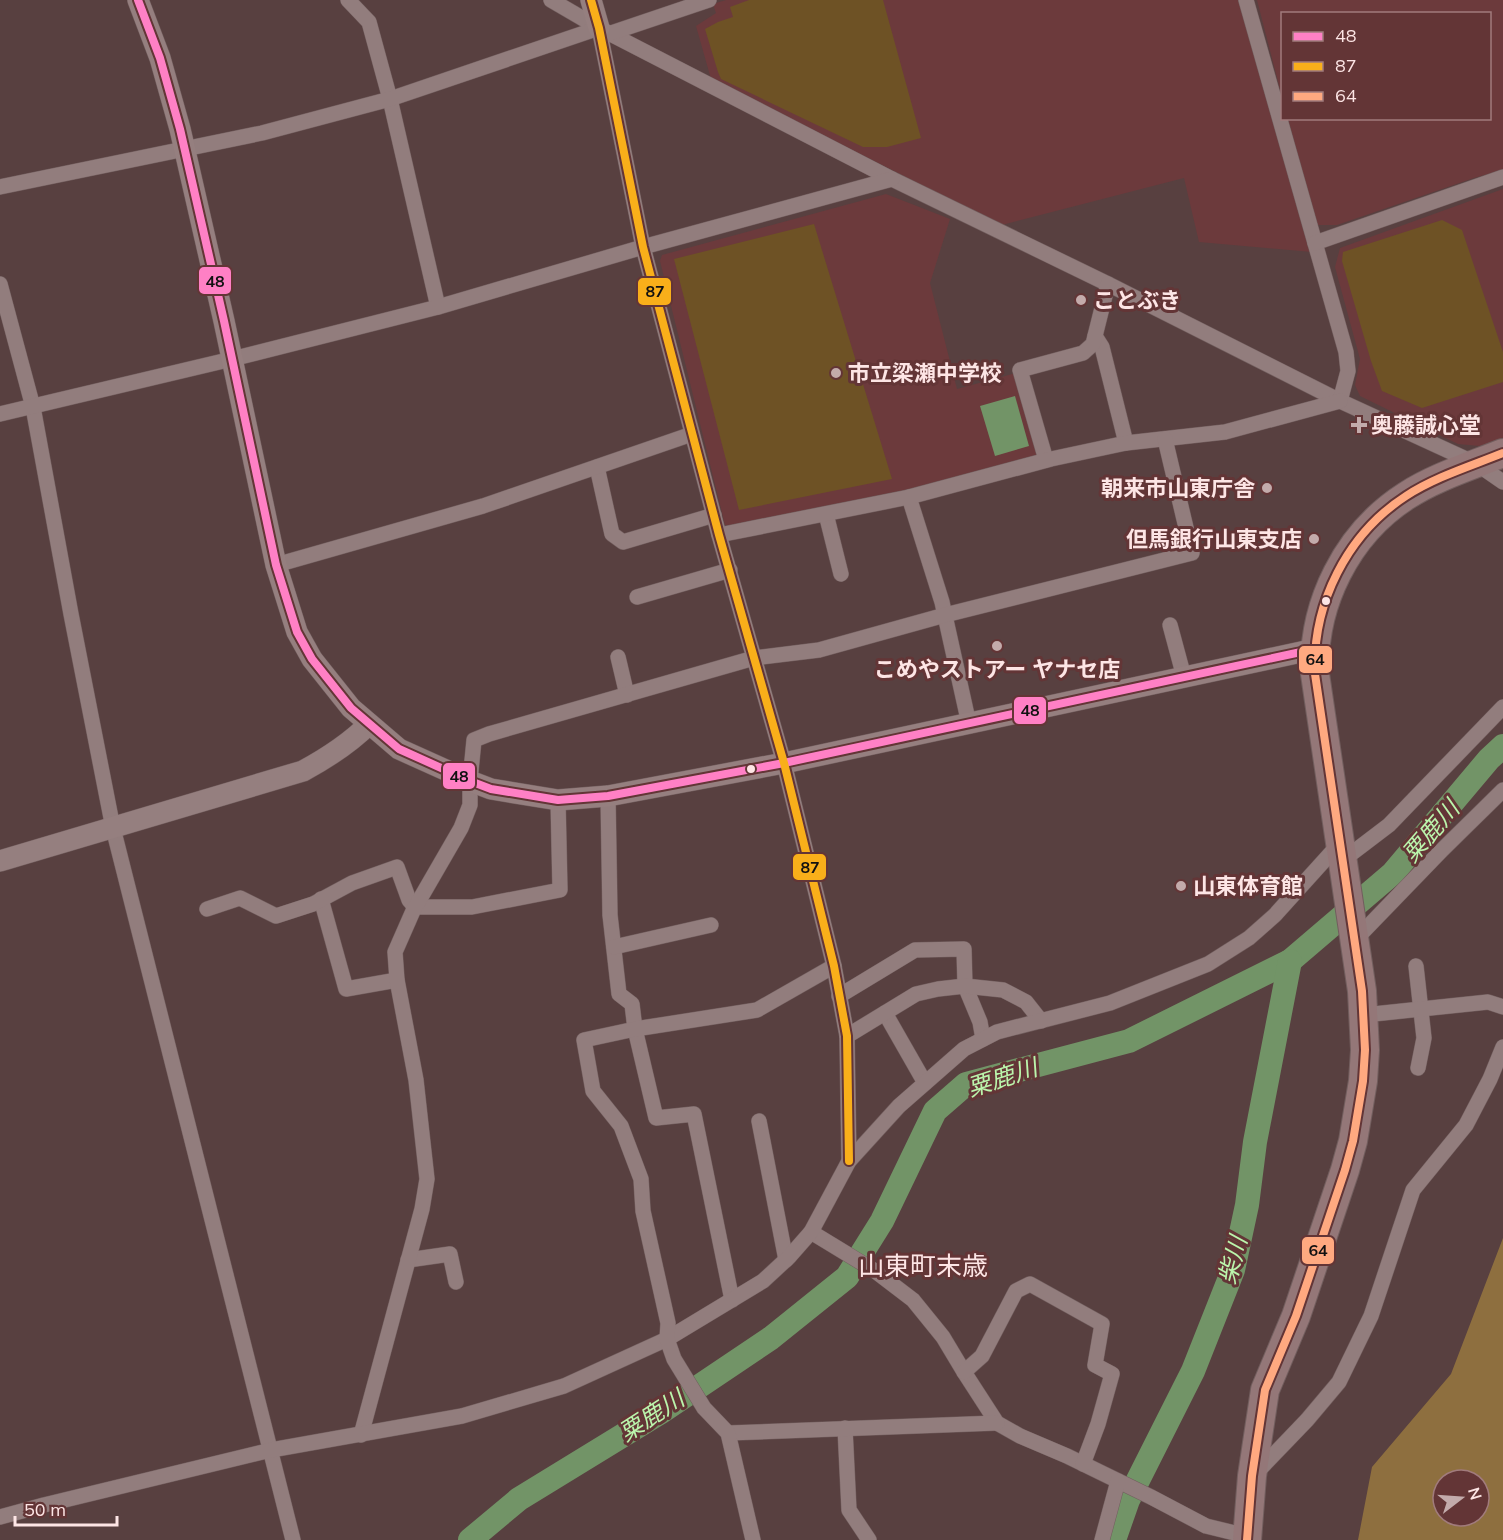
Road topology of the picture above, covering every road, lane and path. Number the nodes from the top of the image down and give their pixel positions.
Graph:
1 (138, 0) edge
2 (348, 0) edge
3 (551, 0) edge
4 (591, 0) edge
5 (709, 0) edge
6 (1246, 0) edge
7 (605, 31) junction
8 (390, 99) junction
9 (184, 148) junction
10 (1503, 177) edge
11 (892, 179) junction
12 (0, 187) edge
13 (1315, 243) junction
14 (643, 247) junction
15 (0, 284) edge
16 (1108, 284) junction
17 (438, 307) junction
18 (1095, 336) junction
19 (232, 359) junction
20 (1340, 401) junction
21 (33, 407) junction
22 (0, 414) edge
23 (692, 434) junction
24 (1166, 439) junction
25 (1126, 443) junction
26 (1490, 458) edge
27 (1046, 460) junction
28 (597, 467) junction
29 (1503, 482) edge
30 (909, 497) junction
31 (826, 514) junction
32 (714, 515) junction
33 (719, 535) junction
34 (276, 565) junction
35 (730, 570) junction
36 (841, 574) dead end
37 (637, 597) dead end
38 (945, 615) junction
39 (1170, 625) dead end
40 (1315, 649) junction
41 (618, 657) dead end
42 (754, 658) junction
43 (1184, 677) junction
44 (627, 695) junction
45 (1503, 707) edge
46 (369, 724) junction
47 (969, 724) junction
48 (784, 764) junction
49 (470, 781) junction
50 (1503, 790) edge
51 (608, 796) junction
52 (558, 800) junction
53 (113, 828) junction
54 (1342, 857) junction
55 (0, 861) edge
56 (321, 899) junction
57 (415, 907) junction
58 (207, 909) dead end
59 (711, 925) dead end
60 (1355, 937) junction
61 (614, 946) junction
62 (834, 966) junction
63 (1416, 966) dead end
64 (397, 980) junction
65 (965, 986) junction
66 (839, 996) junction
67 (1503, 1007) edge
68 (1421, 1009) junction
69 (885, 1013) junction
70 (1364, 1015) junction
71 (1041, 1021) junction
72 (635, 1029) junction
73 (847, 1036) junction
74 (983, 1039) junction
75 (1503, 1047) edge
76 (1418, 1068) dead end
77 (925, 1083) junction
78 (759, 1121) dead end
79 (849, 1161) junction
80 (817, 1236) junction
81 (408, 1260) junction
82 (786, 1260) junction
83 (456, 1282) dead end
84 (732, 1300) junction
85 (667, 1339) junction
86 (964, 1372) junction
87 (997, 1423) junction
88 (845, 1428) junction
89 (728, 1433) junction
90 (361, 1435) junction
91 (271, 1450) junction
92 (1083, 1464) junction
93 (1252, 1476) junction
94 (1119, 1482) junction
95 (0, 1517) edge
96 (1247, 1538) edge
97 (293, 1540) edge
98 (753, 1540) edge
99 (869, 1540) edge
100 (1102, 1540) edge

1 - 9 main road
2 - 8 street
3 - 7 street
4 - 7 main road
5 - 7 street
6 - 13 street
7 - 8 street
7 - 11 street
7 - 14 street
8 - 9 street
8 - 17 street
9 - 12 street
9 - 19 main road
10 - 13 street
11 - 14 street
11 - 16 street
13 - 20 street
14 - 17 street
14 - 23 street
15 - 21 street
16 - 18 street
16 - 20 street
17 - 19 street
18 - 25 street
18 - 27 street
19 - 21 street
19 - 34 main road
20 - 24 street
20 - 26 street
21 - 22 street
21 - 53 street
23 - 28 street
23 - 32 street
24 - 25 street
24 - 38 street
25 - 27 street
26 - 29 street
26 - 40 highway
27 - 30 street
28 - 32 street
28 - 34 street
30 - 31 street
30 - 38 street
31 - 33 street
31 - 36 street
32 - 33 street
33 - 35 street
34 - 46 main road
35 - 37 street
35 - 42 street
38 - 42 street
38 - 47 street
39 - 43 street
40 - 43 main road
40 - 54 highway
41 - 44 street
42 - 44 street
42 - 48 street
43 - 47 main road
44 - 49 street
45 - 54 street
46 - 49 main road
46 - 53 main road
47 - 48 main road
48 - 51 main road
48 - 62 street
49 - 52 main road
49 - 57 street
50 - 60 street
51 - 52 main road
51 - 61 street
52 - 57 street
53 - 55 main road
53 - 91 street
54 - 60 highway
54 - 71 street
56 - 57 street
56 - 58 street
56 - 64 street
57 - 64 street
59 - 61 street
60 - 70 highway
61 - 72 street
62 - 66 street
62 - 72 street
63 - 68 street
64 - 81 street
65 - 66 street
65 - 69 street
65 - 71 street
65 - 74 street
66 - 73 street
67 - 68 street
68 - 70 street
68 - 76 street
69 - 73 street
69 - 77 street
70 - 93 highway
71 - 74 street
72 - 84 street
72 - 85 street
73 - 79 street
74 - 77 street
75 - 93 street
77 - 79 street
78 - 82 street
79 - 80 street
80 - 82 street
80 - 86 street
81 - 83 street
81 - 90 street
82 - 84 street
84 - 85 street
85 - 89 street
85 - 90 street
86 - 87 street
86 - 92 street
87 - 88 street
87 - 92 street
88 - 89 street
88 - 99 street
89 - 98 street
90 - 91 street
91 - 95 street
91 - 97 street
92 - 94 street
93 - 96 highway
94 - 96 street
94 - 100 street

